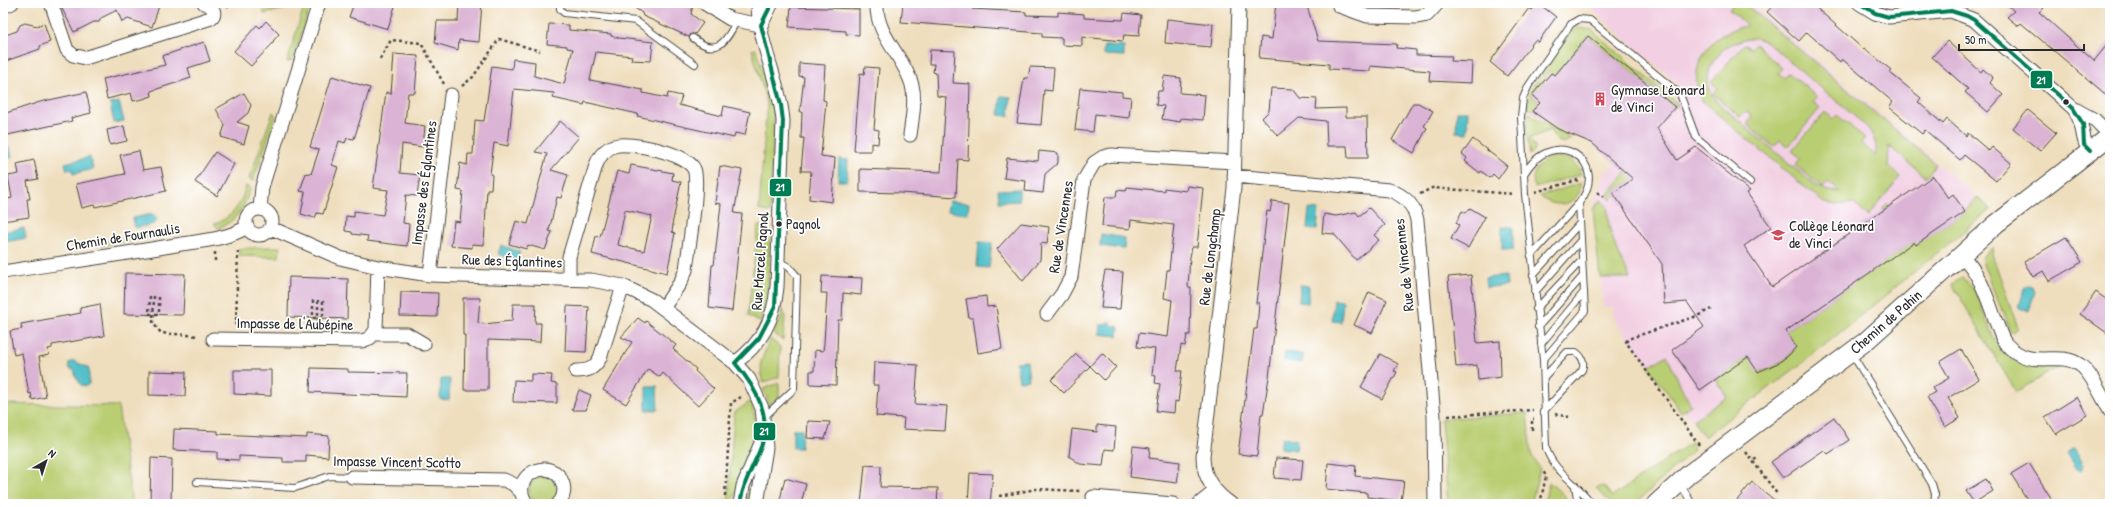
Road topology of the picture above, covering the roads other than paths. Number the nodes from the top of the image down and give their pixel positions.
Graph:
1 (12, 3) edge
2 (51, 3) edge
3 (204, 3) edge
4 (319, 3) edge
5 (560, 3) edge
6 (704, 3) edge
7 (758, 3) edge
8 (772, 3) edge
9 (877, 3) edge
10 (1239, 3) edge
11 (1438, 3) edge
12 (1859, 3) edge
13 (1339, 6) dead end
14 (3, 8) edge
15 (737, 20) junction
16 (761, 24) junction
17 (693, 38) dead end
18 (695, 64) dead end
19 (451, 94) road end
20 (2073, 108) junction
21 (910, 135) dead end
22 (2110, 136) edge
23 (2090, 151) junction
24 (1234, 162) junction
25 (1524, 174) junction
26 (1234, 176) junction
27 (1750, 182) dead end
28 (1579, 203) junction
29 (260, 209) junction
30 (1580, 223) junction
31 (247, 227) junction
32 (271, 228) junction
33 (1581, 240) junction
34 (1961, 255) junction
35 (1531, 256) junction
36 (1582, 260) junction
37 (778, 261) junction
38 (378, 267) junction
39 (3, 272) edge
40 (430, 275) junction
41 (1533, 275) junction
42 (1583, 276) junction
43 (569, 279) junction
44 (623, 286) junction
45 (1535, 292) junction
46 (1584, 292) junction
47 (664, 307) junction
48 (1536, 309) junction
49 (1047, 314) dead end
50 (1538, 326) junction
51 (375, 334) junction
52 (213, 339) road end
53 (424, 344) dead end
54 (1541, 344) junction
55 (1851, 353) junction
56 (1543, 360) junction
57 (735, 363) junction
58 (576, 371) dead end
59 (1544, 377) junction
60 (2110, 410) edge
61 (1543, 412) junction
62 (763, 418) junction
63 (765, 432) junction
64 (352, 477) joint
65 (197, 482) dead end
66 (1679, 482) junction
67 (1574, 486) junction
68 (1214, 490) junction
69 (1093, 497) road end
70 (525, 498) edge
71 (558, 504) edge
72 (740, 504) edge
73 (757, 504) edge
74 (1173, 504) edge
75 (1199, 504) edge
76 (1231, 504) edge
77 (1435, 504) edge
78 (1578, 504) edge
79 (1592, 504) edge
80 (1657, 504) edge
81 (1692, 504) edge
82 (1934, 504) edge

1 - 14 street
2 - 3 street
4 - 29 street
5 - 18 lane
6 - 15 street
7 - 16 street, Rue Marcel Pagnol
8 - 16 street
9 - 21 street
10 - 24 street, Rue de Longchamp
11 - 13 street
12 - 20 street
15 - 16 street
15 - 17 lane
16 - 37 street, Rue Marcel Pagnol
19 - 40 street, Impasse des Églantines
20 - 22 street
20 - 23 street
22 - 23 main road, Chemin de Pahin
23 - 34 main road, Chemin de Pahin
24 - 26 street, Rue de Longchamp
24 - 49 street, Rue de Vincennes
25 - 27 lane
25 - 28 lane
25 - 35 lane
26 - 68 street, Rue de Longchamp
26 - 77 street, Rue de Vincennes
28 - 30 lane
28 - 35 lane
29 - 31 street
29 - 32 street
30 - 33 lane
30 - 41 lane
31 - 32 street
31 - 39 street, Chemin de Fournaulis
32 - 38 street, Rue des Églantines
33 - 36 lane
33 - 45 lane
34 - 55 main road, Chemin de Pahin
34 - 60 street
35 - 41 lane
36 - 42 lane
36 - 48 lane
37 - 57 street, Rue Marcel Pagnol
37 - 62 lane
38 - 40 street, Rue des Églantines
38 - 51 street, Impasse de l'Aubépine
40 - 43 street, Rue des Églantines
41 - 45 lane
42 - 46 lane
42 - 50 lane
43 - 44 street, Rue des Églantines
43 - 47 street
44 - 47 street, Rue des Églantines
44 - 58 street
45 - 48 lane
46 - 54 lane
46 - 56 lane
47 - 57 street, Rue des Églantines
48 - 50 lane
50 - 54 lane
51 - 52 street, Impasse de l'Aubépine
51 - 53 street, Impasse de l'Aubépine
54 - 56 lane
55 - 66 main road, Chemin de Pahin
55 - 82 lane
56 - 59 lane
57 - 62 street
59 - 61 lane
59 - 61 lane
61 - 67 lane
62 - 63 street
63 - 72 street
63 - 73 street
64 - 65 lane, Impasse Vincent Scotto
64 - 70 street, Impasse Vincent Scotto
66 - 80 main road, Chemin de Pahin
66 - 81 lane
67 - 78 lane
67 - 79 lane
68 - 75 street
68 - 76 street, Rue de Longchamp
69 - 74 street
70 - 71 street, Impasse Vincent Scotto

